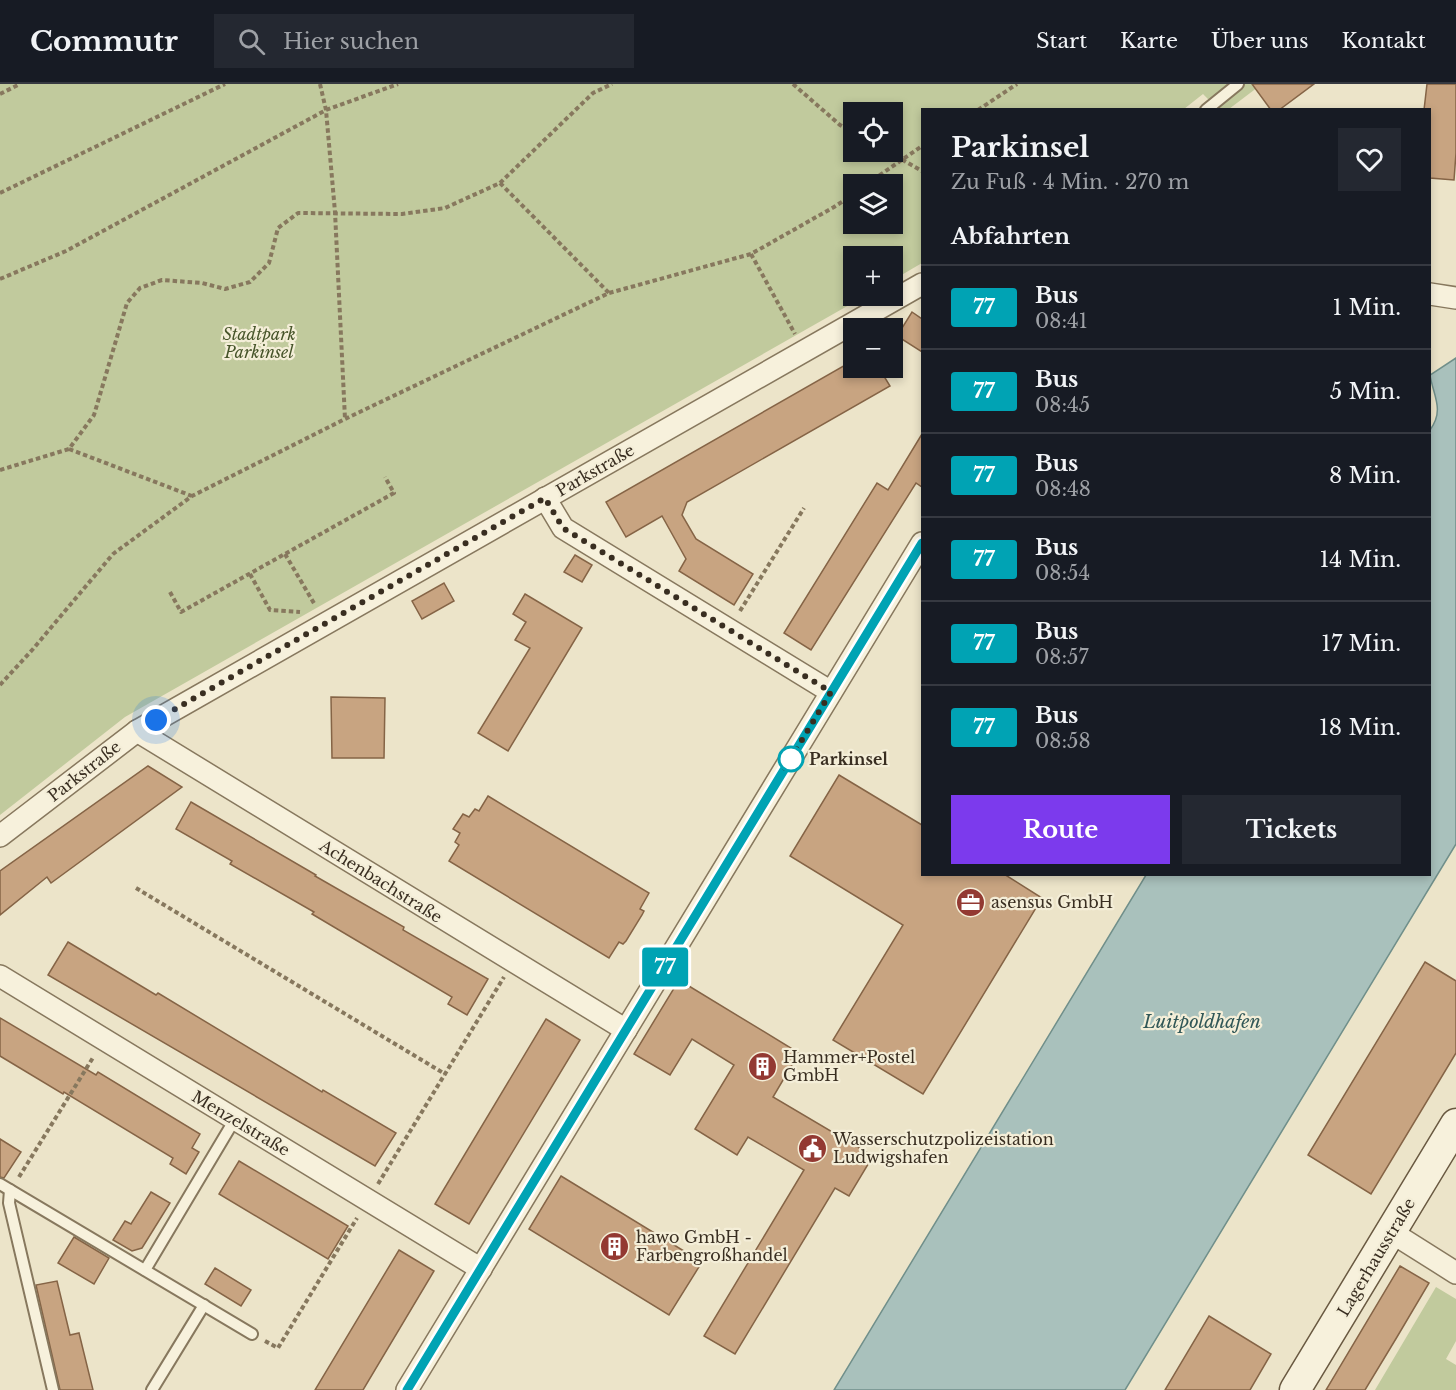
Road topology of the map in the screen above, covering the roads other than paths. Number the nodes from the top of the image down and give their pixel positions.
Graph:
1 (1238, 84) edge
2 (1208, 108) edge
3 (921, 285) edge
4 (1431, 294) edge
5 (1456, 297) edge
6 (545, 498) junction
7 (921, 545) edge
8 (831, 692) junction
9 (137, 731) junction
10 (0, 836) edge
11 (0, 976) edge
12 (626, 1030) junction
13 (235, 1119) junction
14 (1456, 1124) edge
15 (0, 1184) edge
16 (10, 1190) junction
17 (1391, 1232) junction
18 (481, 1269) junction
19 (145, 1270) junction
20 (1456, 1273) edge
21 (204, 1305) junction
22 (252, 1334) road end
23 (53, 1390) edge
24 (152, 1390) edge
25 (407, 1390) edge
26 (1295, 1390) edge

1 - 2 lane
3 - 6 street, Parkstraße
4 - 5 street
6 - 8 street
6 - 9 street, Parkstraße
7 - 8 street
8 - 12 street
9 - 10 street, Parkstraße
9 - 12 street, Achenbachstraße
11 - 13 street, Menzelstraße
12 - 18 street
13 - 18 street, Menzelstraße
13 - 19 lane
14 - 17 street, Lagerhausstraße
15 - 16 lane
16 - 19 lane
16 - 23 lane
17 - 20 street
17 - 26 street, Lagerhausstraße
18 - 25 street
19 - 21 lane
21 - 22 lane
21 - 24 lane

